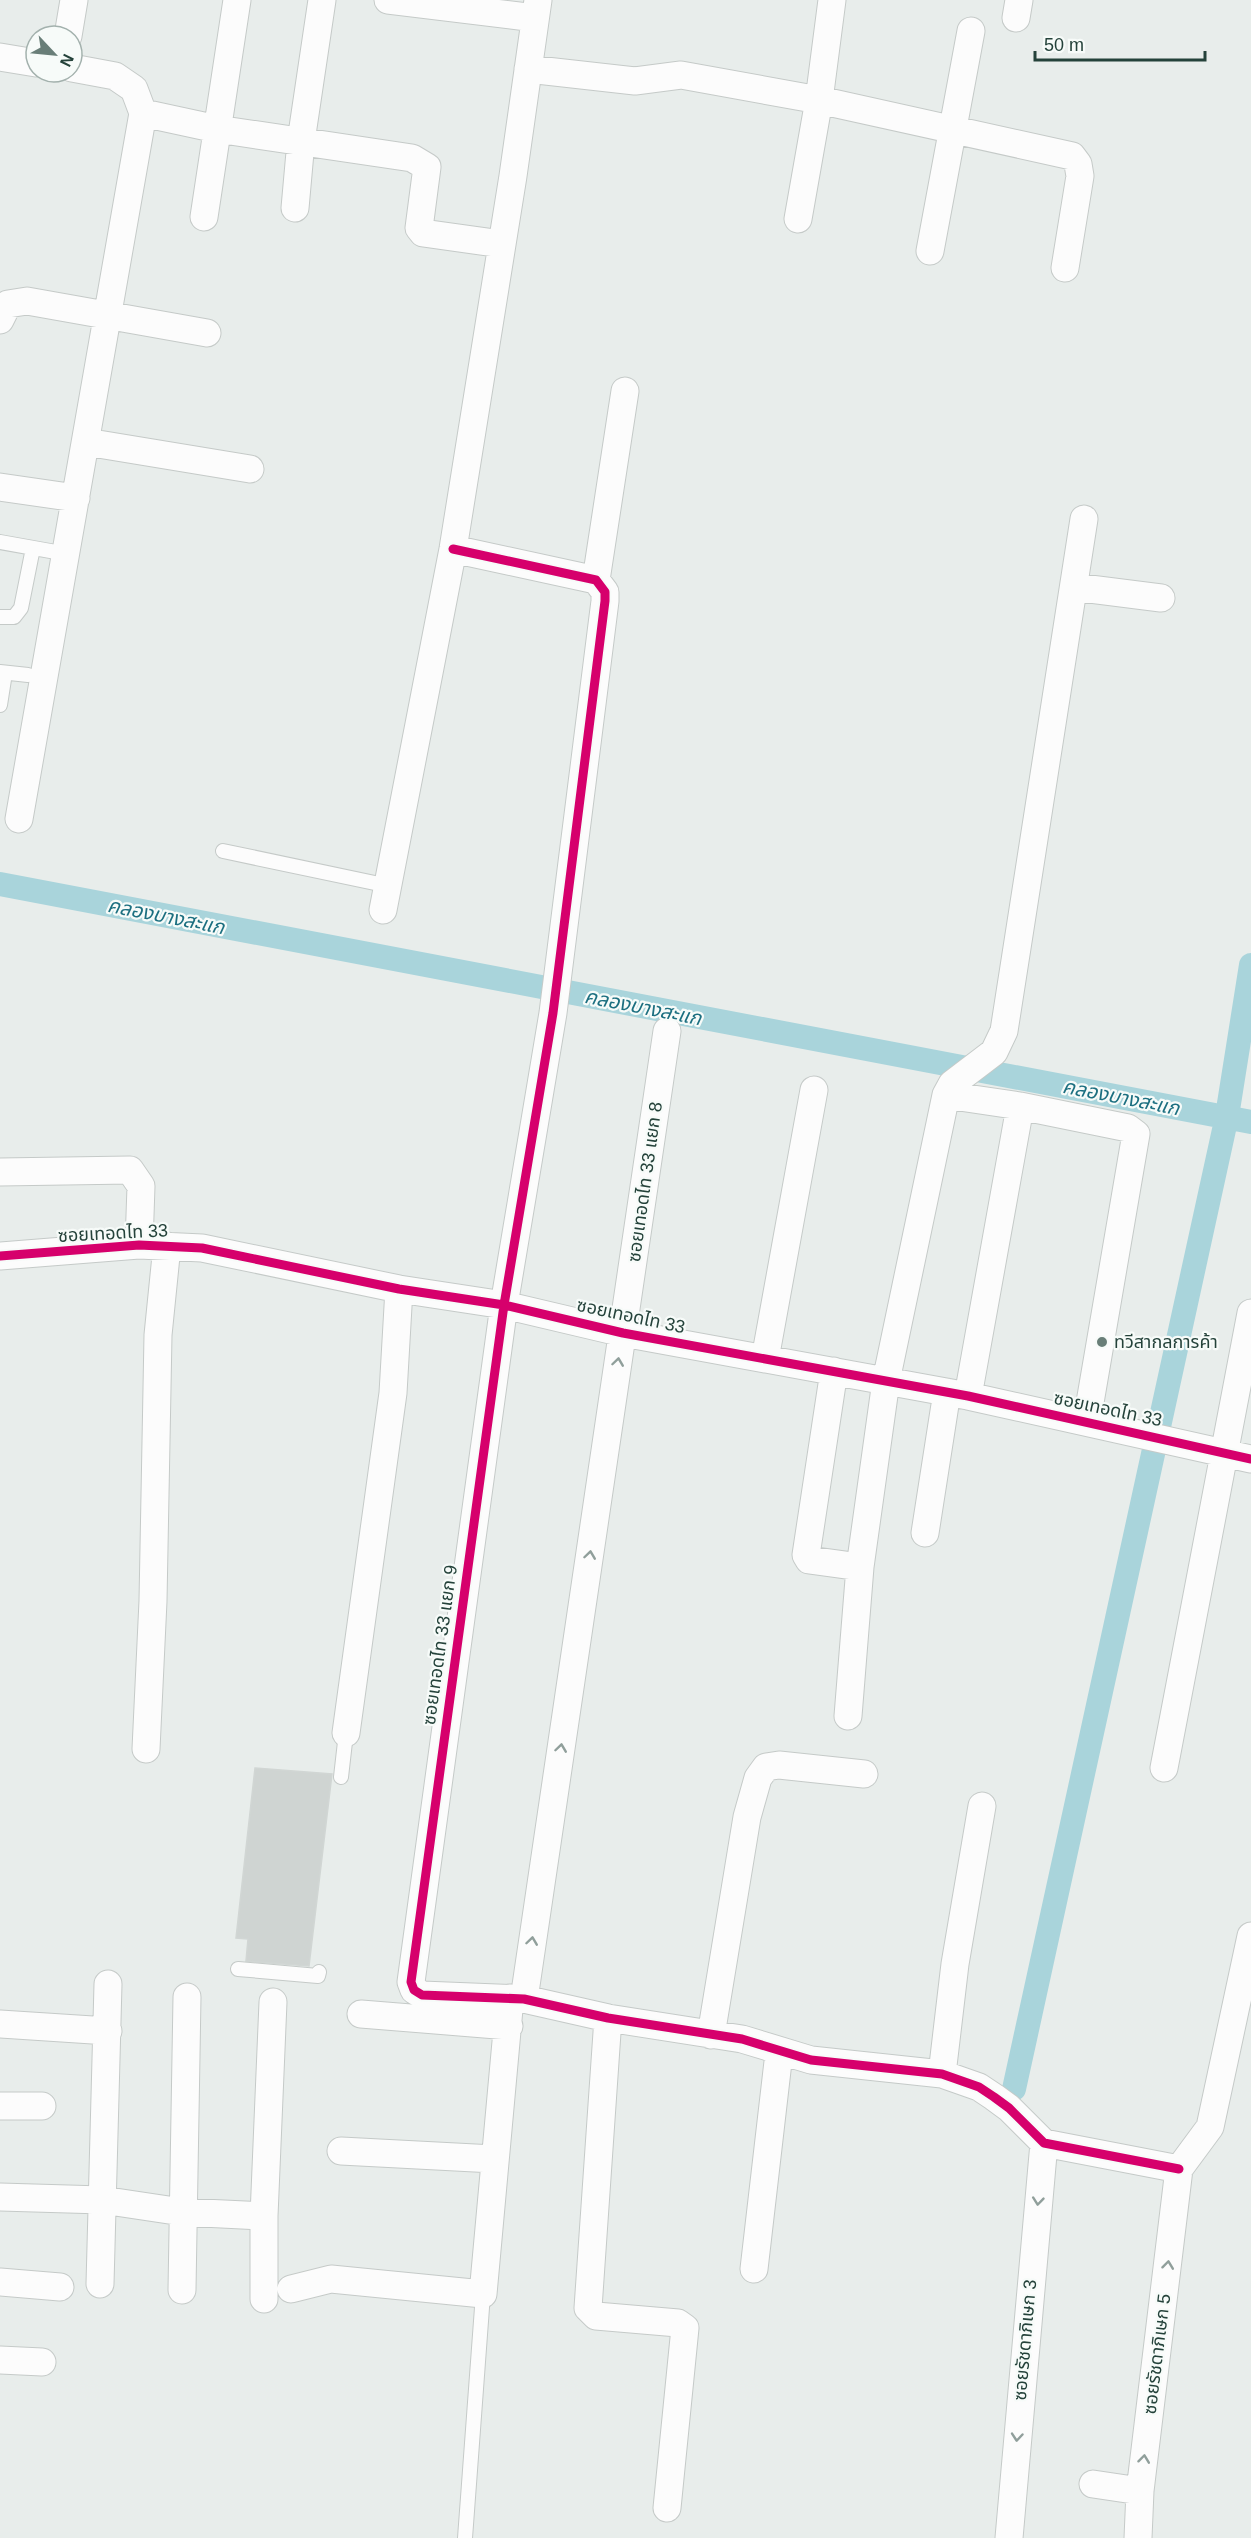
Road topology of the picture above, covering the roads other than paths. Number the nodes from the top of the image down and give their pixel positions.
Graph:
1 (74, 0) edge
2 (237, 0) edge
3 (322, 0) edge
4 (388, 0) edge
5 (832, 0) edge
6 (537, 9) edge
7 (70, 24) edge
8 (971, 31) dead end
9 (0, 57) edge
10 (24, 61) edge
11 (528, 69) junction
12 (84, 70) edge
13 (819, 100) junction
14 (143, 113) junction
15 (217, 129) junction
16 (951, 130) junction
17 (301, 141) junction
18 (295, 208) dead end
19 (204, 217) dead end
20 (798, 219) dead end
21 (502, 244) junction
22 (930, 251) dead end
23 (1065, 268) dead end
24 (108, 314) junction
25 (0, 320) edge
26 (207, 333) dead end
27 (625, 391) dead end
28 (86, 442) junction
29 (250, 469) dead end
30 (0, 487) edge
31 (76, 498) junction
32 (1084, 519) dead end
33 (0, 542) edge
34 (33, 548) junction
35 (453, 549) junction
36 (66, 554) junction
37 (596, 580) junction
38 (1074, 587) junction
39 (1161, 598) dead end
40 (0, 617) edge
41 (2, 673) edge
42 (28, 675) dead end
43 (0, 705) edge
44 (19, 819) dead end
45 (223, 850) dead end
46 (386, 898) joint
47 (667, 1031) dead end
48 (814, 1090) dead end
49 (949, 1090) junction
50 (1020, 1107) junction
51 (0, 1172) edge
52 (139, 1245) junction
53 (167, 1246) junction
54 (0, 1256) edge
55 (399, 1288) junction
56 (504, 1305) junction
57 (1251, 1312) edge
58 (623, 1333) junction
59 (765, 1359) junction
60 (834, 1371) junction
61 (886, 1381) junction
62 (958, 1394) junction
63 (1087, 1420) junction
64 (1223, 1451) junction
65 (1251, 1459) edge
66 (925, 1533) dead end
67 (860, 1567) junction
68 (848, 1716) dead end
69 (346, 1733) joint
70 (146, 1749) dead end
71 (1164, 1768) dead end
72 (864, 1774) dead end
73 (341, 1777) dead end
74 (982, 1806) dead end
75 (1251, 1936) edge
76 (238, 1969) dead end
77 (319, 1971) dead end
78 (108, 1984) dead end
79 (187, 1997) dead end
80 (517, 1998) junction
81 (273, 2002) dead end
82 (361, 2014) dead end
83 (608, 2018) junction
84 (0, 2024) edge
85 (509, 2026) junction
86 (108, 2031) junction
87 (711, 2036) junction
88 (779, 2053) junction
89 (942, 2074) junction
90 (0, 2106) edge
91 (42, 2106) dead end
92 (1044, 2142) junction
93 (341, 2151) dead end
94 (494, 2159) junction
95 (1179, 2169) junction
96 (0, 2197) edge
97 (102, 2200) junction
98 (182, 2212) junction
99 (264, 2216) junction
100 (754, 2269) dead end
101 (0, 2282) edge
102 (100, 2284) dead end
103 (60, 2287) dead end
104 (291, 2289) dead end
105 (182, 2290) dead end
106 (483, 2294) junction
107 (264, 2299) dead end
108 (0, 2360) edge
109 (42, 2362) dead end
110 (1093, 2484) dead end
111 (1140, 2491) junction
112 (667, 2508) dead end
113 (465, 2538) edge
114 (1009, 2538) edge
115 (1138, 2538) edge

1 - 7 street
2 - 15 street
3 - 17 street
4 - 6 street
5 - 13 street
6 - 11 street
8 - 16 street
9 - 10 street
11 - 13 street
11 - 21 street
12 - 14 street
13 - 16 street
13 - 20 street
14 - 15 street
14 - 24 street
15 - 17 street
15 - 19 street
16 - 22 street
16 - 23 street
17 - 18 street
17 - 21 street
21 - 35 street
24 - 25 street
24 - 26 street
24 - 28 street
27 - 37 street
28 - 29 street
28 - 31 street
30 - 31 street
31 - 36 street
32 - 38 street
33 - 34 lane
34 - 36 lane
34 - 40 lane
35 - 37 street
35 - 46 street
36 - 44 street
37 - 56 street, ซอยเทอดไท 33 แยก 9
38 - 39 street
38 - 49 street
41 - 42 lane
41 - 43 lane
45 - 46 lane
47 - 58 street, ซอยเทอดไท 33 แยก 8
48 - 59 street
49 - 50 street
49 - 61 street
50 - 62 street
50 - 63 street
51 - 52 street
52 - 53 street, ซอยเทอดไท 33
52 - 54 street, ซอยเทอดไท 33
53 - 55 street, ซอยเทอดไท 33
53 - 70 street
55 - 56 street, ซอยเทอดไท 33
55 - 69 street
56 - 58 street, ซอยเทอดไท 33
56 - 80 street, ซอยเทอดไท 33 แยก 9
57 - 64 street
58 - 59 street, ซอยเทอดไท 33
80 -> 58 street, ซอยเทอดไท 33 แยก 8
59 - 60 street, ซอยเทอดไท 33
60 - 61 street, ซอยเทอดไท 33
60 - 67 street
61 - 62 street, ซอยเทอดไท 33
61 - 67 street
62 - 63 street, ซอยเทอดไท 33
62 - 66 street
63 - 64 street, ซอยเทอดไท 33
64 - 65 street, ซอยเทอดไท 33
64 - 71 street
67 - 68 street
69 - 73 lane
72 - 87 street
74 - 89 street
75 - 95 street
76 - 77 lane
78 - 86 street
79 - 98 street
80 - 83 street
80 - 85 street, ซอยเทอดไท 33 แยก 8
81 - 99 street
82 - 85 street
83 - 87 street
83 - 112 street
84 - 86 street
85 - 94 street, ซอยเทอดไท 33 แยก 8
86 - 97 street
87 - 88 street
88 - 89 street
88 - 100 street
89 - 92 street
90 - 91 street
92 - 95 street
92 -> 114 street, ซอยรัชดาภิเษก 3
93 - 94 street
94 - 106 street, ซอยเทอดไท 33 แยก 8
111 -> 95 street, ซอยรัชดาภิเษก 5
96 - 97 street
97 - 98 street
97 - 102 street
98 - 99 street
98 - 105 street
99 - 107 street
101 - 103 street
104 - 106 street
106 - 113 lane
108 - 109 street
110 - 111 street
111 - 115 street, ซอยรัชดาภิเษก 5

